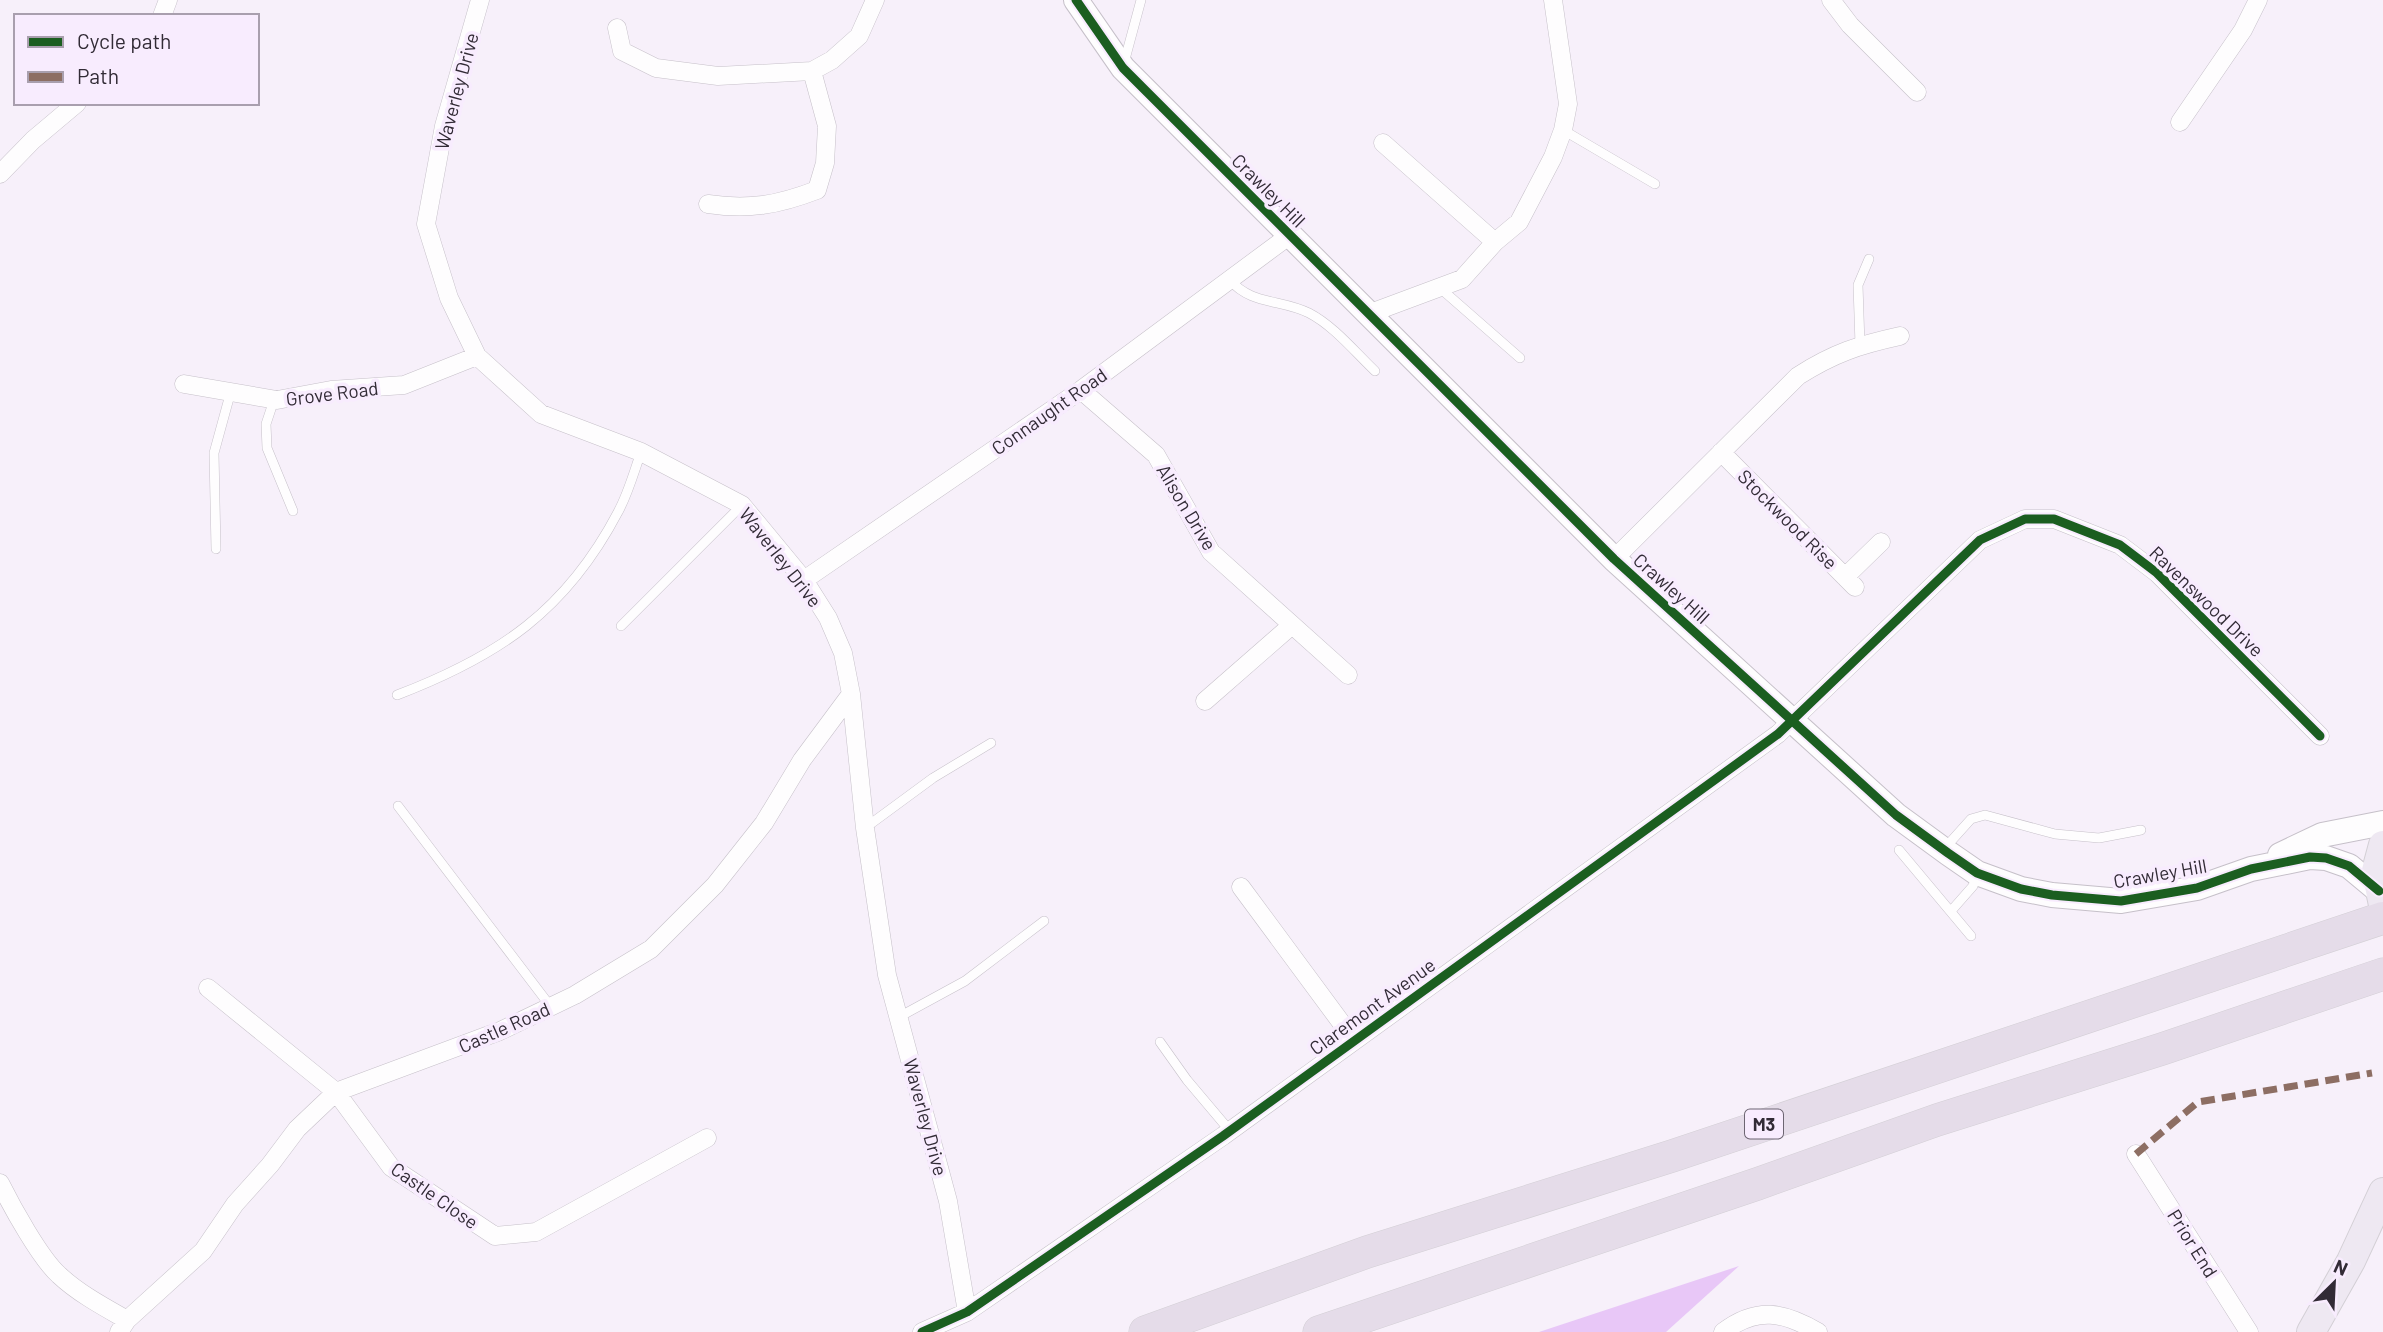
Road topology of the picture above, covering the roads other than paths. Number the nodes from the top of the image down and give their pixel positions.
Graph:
1 (480, 0) edge
2 (875, 0) edge
3 (1076, 0) edge
4 (1141, 0) edge
5 (1553, 0) edge
6 (1830, 0) edge
7 (2258, 0) edge
8 (617, 28) dead end
9 (1123, 68) junction
10 (812, 71) junction
11 (1917, 92) dead end
12 (75, 105) edge
13 (2180, 122) dead end
14 (1563, 130) junction
15 (1383, 143) dead end
16 (0, 174) edge
17 (1655, 184) dead end
18 (708, 204) dead end
19 (1290, 235) junction
20 (1495, 242) junction
21 (1869, 259) dead end
22 (1230, 280) junction
23 (1440, 288) junction
24 (1368, 314) junction
25 (1900, 336) dead end
26 (1860, 345) junction
27 (477, 356) junction
28 (1520, 358) dead end
29 (1375, 371) dead end
30 (184, 384) dead end
31 (1081, 390) junction
32 (230, 391) junction
33 (274, 400) junction
34 (641, 452) junction
35 (1721, 452) junction
36 (742, 505) junction
37 (293, 511) dead end
38 (1881, 542) dead end
39 (216, 549) dead end
40 (1614, 559) junction
41 (804, 580) junction
42 (1292, 625) junction
43 (621, 626) dead end
44 (1348, 675) dead end
45 (851, 694) junction
46 (397, 695) dead end
47 (1205, 701) dead end
48 (1791, 719) junction
49 (2320, 736) dead end
50 (991, 743) dead end
51 (398, 806) dead end
52 (2383, 823) edge
53 (865, 828) junction
54 (2141, 830) dead end
55 (2383, 845) edge
56 (1899, 850) dead end
57 (1943, 850) junction
58 (2251, 869) junction
59 (1978, 873) junction
60 (1241, 887) dead end
61 (2378, 895) edge
62 (1951, 911) junction
63 (1044, 921) dead end
64 (1971, 936) dead end
65 (2383, 974) edge
66 (208, 988) dead end
67 (551, 1007) junction
68 (899, 1017) junction
69 (1354, 1040) junction
70 (1160, 1041) dead end
71 (336, 1092) junction
72 (1230, 1131) junction
73 (707, 1138) dead end
74 (2136, 1154) dead end
75 (0, 1183) edge
76 (2383, 1192) edge
77 (967, 1312) junction
78 (123, 1326) edge
79 (922, 1332) edge
80 (1145, 1332) edge
81 (1319, 1332) edge
82 (1723, 1332) edge
83 (1818, 1332) edge
84 (2249, 1332) edge
85 (2311, 1332) edge

1 - 27 street, Waverley Drive
2 - 10 street
3 - 9 street, Crawley Hill
4 - 9 lane
5 - 14 street
6 - 11 street
7 - 13 street
8 - 10 street
9 - 19 street, Crawley Hill
10 - 18 street
12 - 16 street
14 - 17 lane
14 - 20 street
15 - 20 street
19 - 22 street, Connaught Road
19 - 24 street, Crawley Hill
20 - 23 street
21 - 26 lane
22 - 29 lane
22 - 31 street, Connaught Road
23 - 24 street
23 - 28 lane
24 - 40 street, Crawley Hill
25 - 26 street
26 - 35 street
27 - 33 street, Grove Road
27 - 34 street, Waverley Drive
30 - 32 street, Grove Road
31 - 41 street, Connaught Road
31 - 42 street, Alison Drive
32 - 33 street, Grove Road
32 - 39 lane
33 - 37 lane
34 - 36 street, Waverley Drive
34 - 46 lane
35 - 38 street, Stockwood Rise
35 - 40 street
36 - 41 street, Waverley Drive
36 - 43 lane
40 - 48 street, Crawley Hill
41 - 45 street, Waverley Drive
42 - 44 street, Alison Drive
42 - 47 street
45 - 53 street, Waverley Drive
45 - 67 street, Castle Road
48 - 49 street, Ravenswood Drive
48 - 57 street, Crawley Hill
48 - 69 street, Claremont Avenue
50 - 53 lane
51 - 67 lane
52 - 58 street, Crawley Hill
53 - 68 street, Waverley Drive
54 - 57 lane
55 - 61 main road
56 - 62 lane
57 - 59 street, Crawley Hill
58 - 59 street, Crawley Hill
58 - 61 street, Crawley Hill
59 - 62 lane
60 - 69 street
61 - 80 highway, M3
62 - 64 lane
63 - 68 lane
65 - 81 highway
66 - 71 street, Castle Close
67 - 71 street, Castle Road
68 - 77 street, Waverley Drive
69 - 72 street, Claremont Avenue
70 - 72 lane
71 - 73 street, Castle Close
71 - 78 street, Castle Road
72 - 77 street, Claremont Avenue
74 - 84 street, Prior End
75 - 78 street, Castle Road
76 - 85 main road
77 - 79 street, Claremont Avenue
82 - 83 street

